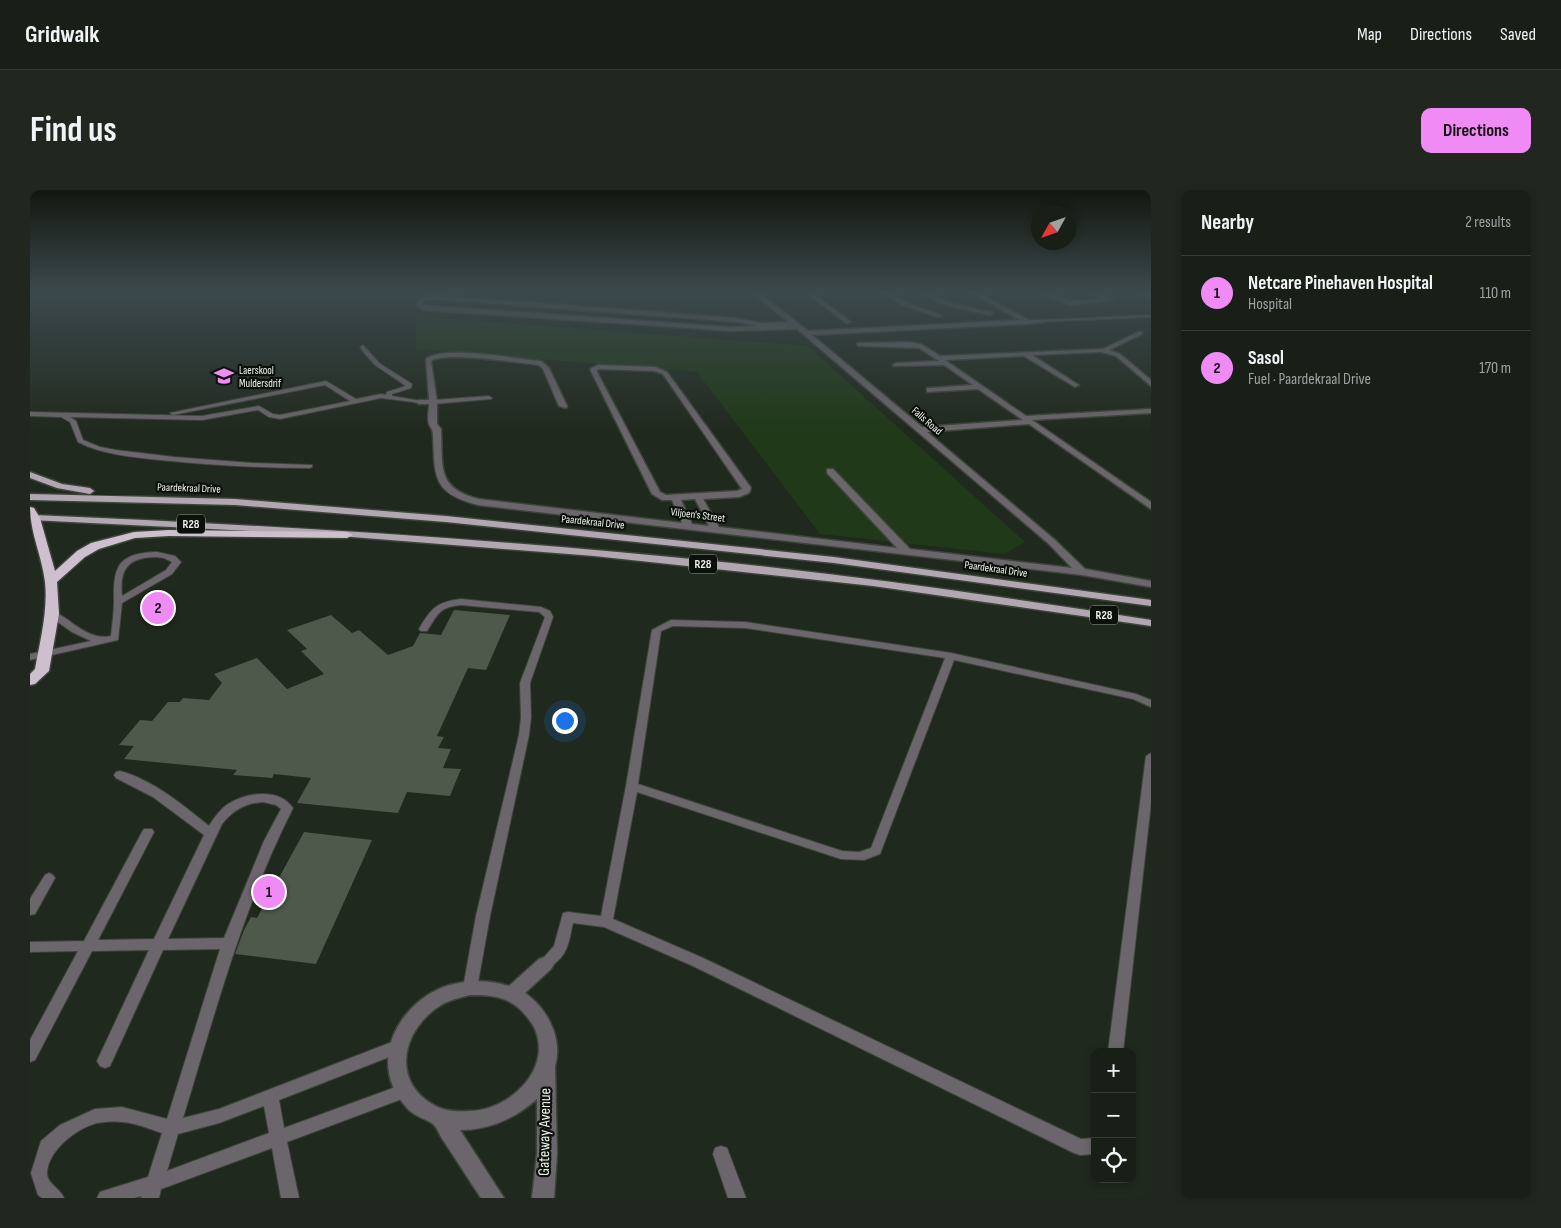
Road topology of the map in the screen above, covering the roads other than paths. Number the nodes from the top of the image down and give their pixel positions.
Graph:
1 (812, 338) edge
2 (1131, 338) edge
3 (859, 344) dead end
4 (363, 347) dead end
5 (1105, 350) junction
6 (1024, 353) junction
7 (938, 358) junction
8 (945, 363) junction
9 (896, 365) dead end
10 (1151, 384) edge
11 (1075, 385) dead end
12 (980, 387) junction
13 (930, 390) dead end
14 (389, 396) junction
15 (489, 398) dead end
16 (356, 402) junction
17 (419, 402) joint
18 (433, 402) junction
19 (564, 406) dead end
20 (185, 411) junction
21 (1151, 411) edge
22 (30, 414) edge
23 (53, 416) junction
24 (64, 416) junction
25 (157, 417) junction
26 (202, 418) junction
27 (1025, 418) junction
28 (30, 420) edge
29 (970, 420) junction
30 (912, 424) junction
31 (978, 426) junction
32 (920, 430) junction
33 (310, 466) dead end
34 (830, 471) dead end
35 (30, 475) edge
36 (30, 496) edge
37 (698, 497) junction
38 (136, 498) junction
39 (676, 498) junction
40 (1151, 506) edge
41 (31, 515) edge
42 (688, 526) junction
43 (715, 529) junction
44 (347, 535) junction
45 (907, 552) junction
46 (1082, 572) junction
47 (51, 581) junction
48 (1151, 584) edge
49 (118, 602) junction
50 (1151, 604) edge
51 (1057, 608) junction
52 (52, 614) junction
53 (1151, 619) edge
54 (1151, 623) edge
55 (424, 629) dead end
56 (101, 642) junction
57 (45, 654) junction
58 (30, 656) edge
59 (951, 656) junction
60 (30, 681) edge
61 (1151, 704) edge
62 (1151, 756) edge
63 (120, 775) dead end
64 (632, 786) junction
65 (148, 832) dead end
66 (212, 835) junction
67 (48, 878) dead end
68 (30, 910) edge
69 (606, 922) junction
70 (229, 943) junction
71 (158, 944) junction
72 (87, 945) junction
73 (30, 947) edge
74 (545, 964) joint
75 (470, 988) junction
76 (512, 994) junction
77 (397, 1047) junction
78 (1115, 1048) edge
79 (30, 1055) edge
80 (104, 1061) dead end
81 (546, 1066) junction
82 (404, 1091) junction
83 (270, 1096) junction
84 (441, 1119) junction
85 (173, 1128) junction
86 (278, 1138) junction
87 (1091, 1146) edge
88 (721, 1154) dead end
89 (153, 1191) edge
90 (55, 1198) edge
91 (106, 1198) edge
92 (290, 1198) edge
93 (493, 1198) edge
94 (543, 1198) edge
95 (737, 1198) edge

1 - 30 street, Falls Road
2 - 5 street
3 - 7 street
4 - 14 lane
5 - 6 street
5 - 10 street
6 - 7 street
6 - 11 street
7 - 8 street
8 - 9 street
8 - 12 street
12 - 13 street
12 - 27 street
14 - 16 lane
14 - 17 lane
15 - 18 lane
16 - 20 lane
16 - 26 lane
17 - 18 street
18 - 19 street, Viljoen's Street
18 - 42 street, Viljoen's Street
20 - 25 lane
20 - 26 lane
21 - 27 street
22 - 23 lane
23 - 24 lane
23 - 28 lane
24 - 25 lane
24 - 33 lane
25 - 26 lane
27 - 29 street
27 - 31 street
27 - 40 street
29 - 30 street
29 - 31 street
30 - 32 street, Falls Road
31 - 32 street
32 - 46 street, Falls Road
34 - 45 street
35 - 38 main road
36 - 38 main road, Paardekraal Drive / R28
37 - 39 street
37 - 39 street
37 - 43 street
38 - 50 main road, Paardekraal Drive / R28
39 - 42 street
41 - 44 main road, R28
41 - 47 highway
42 - 43 street, Viljoen's Street
43 - 45 street, Viljoen's Street
44 - 47 highway
44 - 51 main road, R28
45 - 46 street, Viljoen's Street
46 - 48 street, Viljoen's Street
47 - 52 highway
49 - 49 lane
49 - 56 lane
51 - 53 main road
51 - 54 main road, R28
52 - 56 lane
52 - 57 highway
55 - 75 lane
56 - 57 lane
57 - 58 lane
57 - 60 highway
59 - 61 lane
59 - 64 lane
59 - 64 lane
62 - 78 lane
63 - 66 lane
64 - 69 lane
65 - 72 lane
66 - 70 lane
66 - 71 lane
67 - 68 lane
69 - 74 lane
69 - 87 lane
70 - 71 lane
70 - 85 lane
71 - 72 lane
71 - 80 lane
72 - 73 lane
72 - 79 lane
74 - 76 street
75 - 76 street
75 - 77 street
76 - 81 street
77 - 82 street
77 - 83 lane
81 - 84 street
81 - 94 street, Gateway Avenue
82 - 84 street
82 - 86 lane
83 - 85 lane
83 - 86 lane
84 - 93 street
85 - 89 lane
85 - 90 lane
86 - 89 lane
86 - 92 lane
88 - 95 lane
89 - 91 lane

